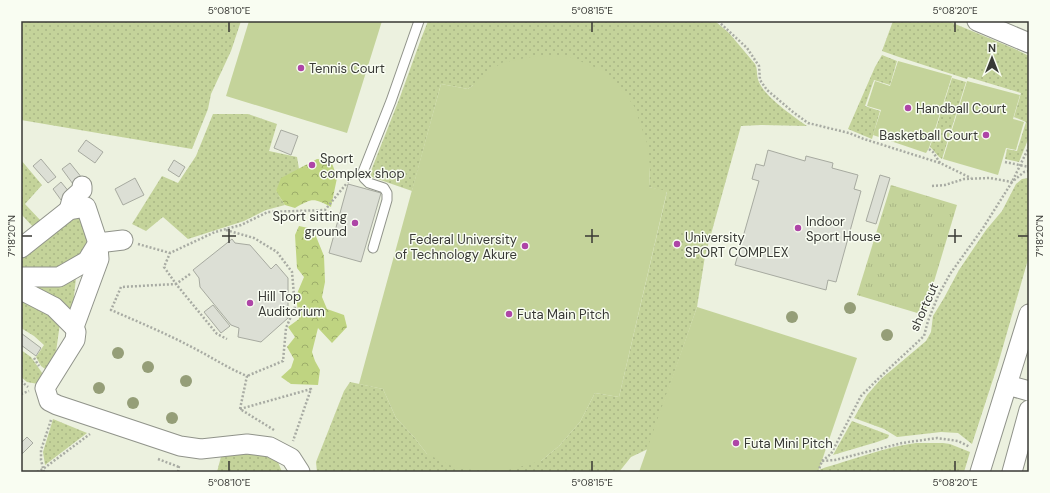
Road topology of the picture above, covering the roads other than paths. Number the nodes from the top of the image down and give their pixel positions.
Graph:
1 (419, 21) edge
2 (977, 21) edge
3 (1029, 43) edge
4 (82, 186) dead end
5 (68, 210) junction
6 (123, 240) road end
7 (98, 243) junction
8 (21, 248) edge
9 (373, 248) dead end
10 (21, 277) edge
11 (21, 290) edge
12 (1029, 314) edge
13 (74, 327) junction
14 (1007, 385) junction
15 (1029, 391) edge
16 (1029, 410) edge
17 (300, 472) edge
18 (980, 472) edge
19 (1012, 472) edge

1 - 9 lane
2 - 3 street
4 - 5 street
5 - 7 street
5 - 8 street
6 - 7 street
7 - 10 street
7 - 13 street
11 - 13 street
12 - 14 street
13 - 17 street
14 - 15 street
14 - 18 street
16 - 19 street

